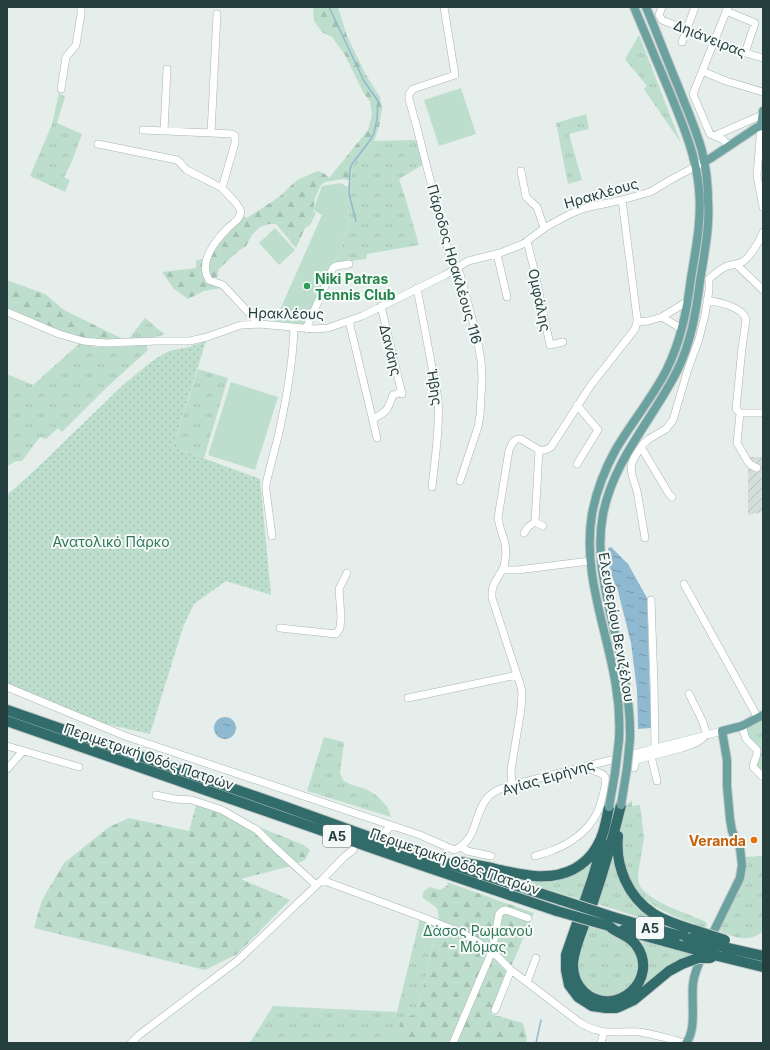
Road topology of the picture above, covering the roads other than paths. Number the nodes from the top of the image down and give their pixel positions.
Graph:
1 (81, 7) edge
2 (444, 7) edge
3 (634, 7) edge
4 (646, 7) edge
5 (662, 7) edge
6 (695, 7) edge
7 (727, 9) edge
8 (217, 14) dead end
9 (686, 29) junction
10 (714, 40) junction
11 (682, 42) dead end
12 (745, 53) junction
13 (763, 58) edge
14 (167, 69) dead end
15 (702, 71) junction
16 (60, 89) dead end
17 (763, 92) edge
18 (763, 113) edge
19 (762, 126) edge
20 (143, 130) dead end
21 (164, 131) junction
22 (211, 133) junction
23 (714, 136) junction
24 (98, 144) dead end
25 (729, 145) junction
26 (704, 162) junction
27 (696, 166) junction
28 (521, 171) dead end
29 (222, 188) junction
30 (622, 200) junction
31 (763, 207) edge
32 (544, 228) junction
33 (763, 232) edge
34 (527, 242) junction
35 (497, 254) junction
36 (349, 264) dead end
37 (736, 264) junction
38 (457, 268) junction
39 (709, 279) junction
40 (700, 280) junction
41 (417, 288) junction
42 (763, 290) edge
43 (507, 297) dead end
44 (707, 300) junction
45 (688, 301) junction
46 (380, 306) junction
47 (7, 312) edge
48 (662, 317) junction
49 (349, 321) junction
50 (637, 322) junction
51 (259, 324) junction
52 (294, 328) junction
53 (306, 329) junction
54 (682, 329) junction
55 (563, 342) dead end
56 (577, 405) junction
57 (740, 413) junction
58 (763, 413) edge
59 (373, 419) junction
60 (377, 438) dead end
61 (641, 447) junction
62 (539, 450) junction
63 (577, 464) dead end
64 (757, 468) dead end
65 (460, 481) dead end
66 (432, 487) dead end
67 (672, 498) dead end
68 (535, 522) junction
69 (543, 526) dead end
70 (524, 533) dead end
71 (272, 536) dead end
72 (645, 538) dead end
73 (590, 560) junction
74 (502, 570) junction
75 (347, 573) dead end
76 (684, 584) dead end
77 (651, 600) dead end
78 (280, 628) dead end
79 (517, 675) junction
80 (7, 687) edge
81 (689, 694) dead end
82 (408, 698) dead end
83 (7, 710) edge
84 (760, 716) edge
85 (7, 720) edge
86 (742, 726) junction
87 (722, 732) junction
88 (707, 735) junction
89 (7, 746) edge
90 (655, 749) junction
91 (23, 750) junction
92 (633, 754) dead end
93 (651, 756) junction
94 (611, 760) dead end
95 (588, 765) junction
96 (79, 767) dead end
97 (634, 768) dead end
98 (7, 769) edge
99 (763, 777) edge
100 (657, 781) dead end
101 (512, 785) junction
102 (156, 795) dead end
103 (621, 805) junction
104 (286, 807) junction
105 (610, 807) junction
106 (391, 826) junction
107 (383, 834) dead end
108 (461, 846) junction
109 (353, 850) dead end
110 (491, 856) dead end
111 (536, 856) dead end
112 (322, 880) junction
113 (316, 885) junction
114 (528, 918) dead end
115 (611, 922) junction
116 (691, 934) junction
117 (724, 944) junction
118 (492, 951) junction
119 (763, 952) edge
120 (763, 956) edge
121 (536, 958) dead end
122 (717, 958) junction
123 (763, 967) edge
124 (512, 970) junction
125 (527, 982) junction
126 (495, 1010) dead end
127 (604, 1032) junction
128 (131, 1043) edge
129 (453, 1043) edge
130 (600, 1043) edge
131 (685, 1043) edge

1 - 16 street
2 - 38 street, Πάροδος Ηρακλέους 116
3 - 27 main road, Ελευθερίου Βενιζέλου
4 - 26 main road, Ελευθερίου Βενιζέλου
5 - 9 street, Δηιάνειρας
6 - 9 street
7 - 10 street
7 - 12 street
8 - 22 street
9 - 10 street, Δηιάνειρας
9 - 11 street
10 - 12 street, Δηιάνειρας
10 - 15 street
12 - 13 street, Δηιάνειρας
14 - 21 street
15 - 17 street
15 - 23 street
18 - 19 main road
18 - 23 street
19 - 25 main road, Ηρακλέους
19 - 31 street
20 - 21 street
21 - 22 street
22 - 29 street
23 - 25 street
24 - 29 street
25 - 26 main road, Ηρακλέους
26 - 27 street, Ηρακλέους
26 - 40 main road, Ελευθερίου Βενιζέλου
27 - 30 street, Ηρακλέους
27 - 45 main road, Ελευθερίου Βενιζέλου
28 - 32 street
29 - 51 street
30 - 32 street, Ηρακλέους
30 - 50 street
32 - 34 street, Ηρακλέους
33 - 37 street
34 - 35 street, Ηρακλέους
34 - 55 street, Ομφάλης
35 - 38 street, Ηρακλέους
35 - 43 street
36 - 53 street
37 - 39 street
37 - 42 street
38 - 41 street, Ηρακλέους
38 - 65 street, Πάροδος Ηρακλέους 116
39 - 40 street
39 - 44 street
40 - 103 main road, Ελευθερίου Βενιζέλου, bridge
41 - 46 street, Ηρακλέους
41 - 66 street, Ήβης
44 - 57 street
44 - 61 street
45 - 48 street
45 - 54 main road, Ελευθερίου Βενιζέλου
46 - 49 street, Ηρακλέους
46 - 59 street, Δανάης
47 - 51 street, Ηρακλέους
48 - 50 street
48 - 54 street
49 - 53 street, Ηρακλέους
49 - 59 street
50 - 56 street
51 - 52 street, Ηρακλέους
52 - 53 street, Ηρακλέους
52 - 71 street
54 - 73 main road, Ελευθερίου Βενιζέλου
56 - 62 street
56 - 63 street
57 - 58 street
57 - 64 street
59 - 60 street
61 - 67 street
61 - 72 street
62 - 68 street
62 - 74 street
68 - 69 street
68 - 70 street
73 - 74 street
73 - 105 main road, Ελευθερίου Βενιζέλου, bridge
74 - 79 street
75 - 78 street
76 - 84 street
77 - 90 street
79 - 82 street
79 - 101 street
80 - 106 street
81 - 88 street
83 - 104 highway, Περιμετρική Οδός Πατρών / Α5
84 - 86 main road
85 - 115 highway, Περιμετρική Οδός Πατρών / Α5, bridge
86 - 87 main road
86 - 99 street
87 - 88 street
87 - 131 main road
88 - 90 street
88 - 93 street
89 - 91 street
90 - 92 street
91 - 96 street
91 - 98 street
93 - 97 street
93 - 100 street
94 - 95 street, Αγίας Ειρήνης
95 - 101 street, Αγίας Ειρήνης
95 - 111 street
101 - 108 street, Αγίας Ειρήνης
102 - 113 street
103 - 115 highway
103 - 116 highway
104 - 105 highway
104 - 115 highway, Περιμετρική Οδός Πατρών / Α5, bridge
105 - 122 highway, bridge
106 - 107 street
106 - 108 street
108 - 110 street
109 - 112 street
112 - 113 street
112 - 118 street
113 - 128 street
114 - 118 street
115 - 116 highway, Περιμετρική Οδός Πατρών / Α5
115 - 122 highway, Περιμετρική Οδός Πατρών / Α5, bridge
116 - 117 highway, Περιμετρική Οδός Πατρών / Α5, bridge
117 - 119 highway
117 - 120 highway, Περιμετρική Οδός Πατρών / Α5
118 - 124 street
118 - 129 street
121 - 125 street
122 - 123 highway
124 - 125 street
124 - 126 street
125 - 127 street
127 - 130 street
127 - 131 street

